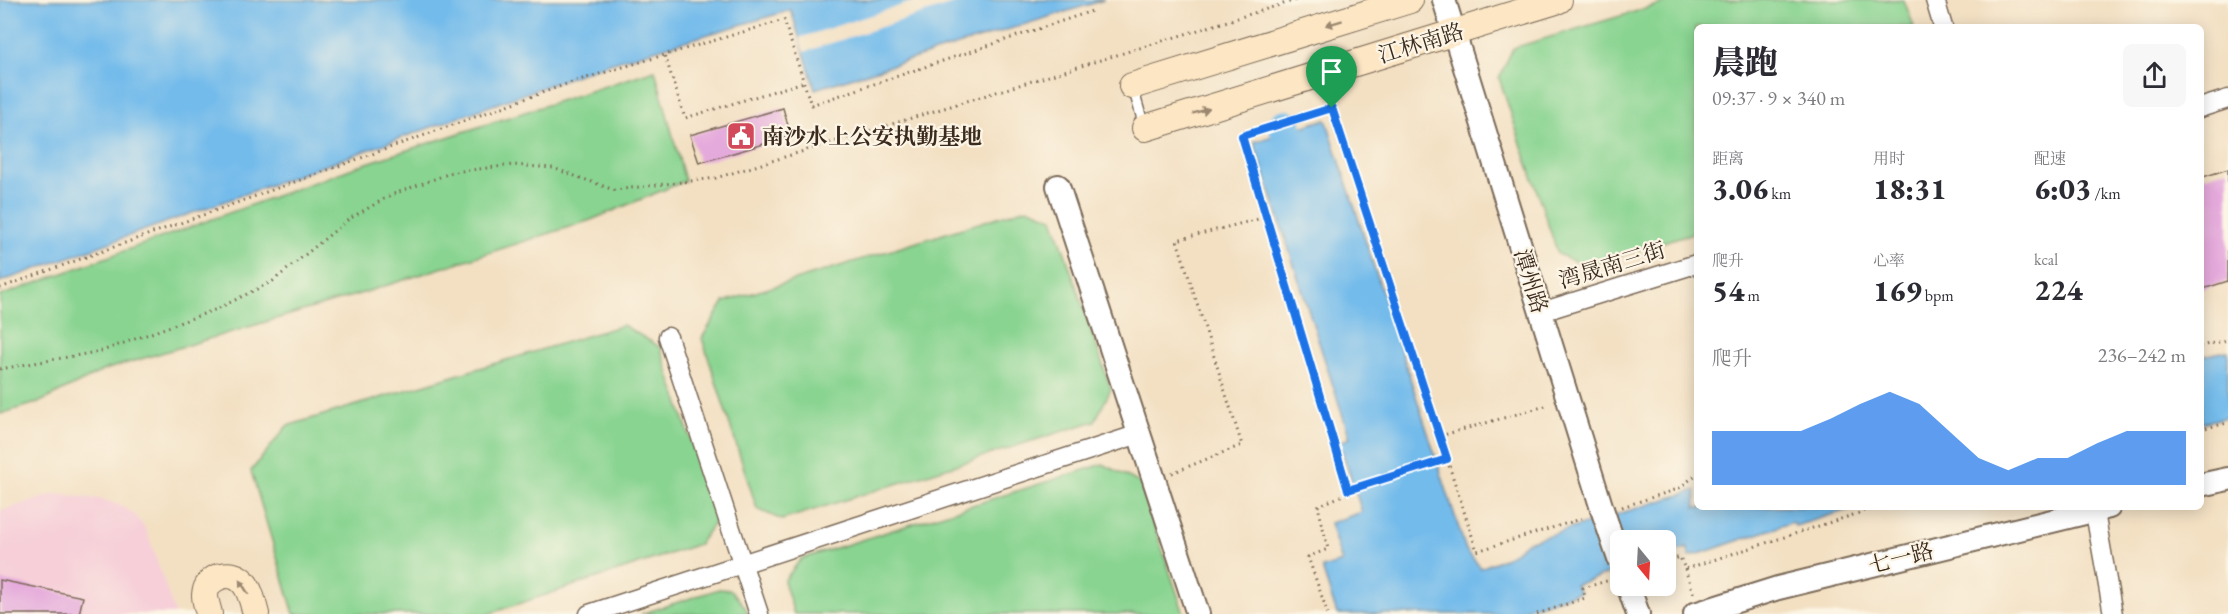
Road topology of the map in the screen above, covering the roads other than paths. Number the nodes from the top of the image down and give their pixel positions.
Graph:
1 (1410, 0) edge
2 (1444, 0) edge
3 (1559, 0) edge
4 (1935, 0) edge
5 (1942, 24) edge
6 (1454, 32) junction
7 (1132, 86) joint
8 (2228, 99) edge
9 (2204, 107) edge
10 (1145, 128) joint
11 (1058, 186) dead end
12 (1694, 265) edge
13 (1541, 312) junction
14 (668, 337) dead end
15 (1139, 434) junction
16 (2228, 479) edge
17 (2204, 484) edge
18 (2091, 510) edge
19 (2099, 510) edge
20 (1610, 540) edge
21 (742, 564) junction
22 (1697, 613) edge
23 (209, 614) edge
24 (256, 614) edge
25 (589, 614) edge
26 (759, 614) edge
27 (1198, 614) edge
28 (2113, 614) edge

1 -> 7 main road, 江林南路
2 - 6 street, 潭州路
3 - 6 main road, 江林南路
4 - 5 street
10 -> 6 main road, 江林南路
6 - 13 street, 潭州路
7 - 10 lane
8 - 9 street
11 - 15 street
12 - 13 street, 湾晟南三街
13 - 20 street, 潭州路, bridge
14 - 21 street
15 - 21 street
15 - 27 street
16 - 17 street
18 - 22 street, 七一路
19 - 28 street
21 - 25 street
21 - 26 street
24 -> 23 main road

